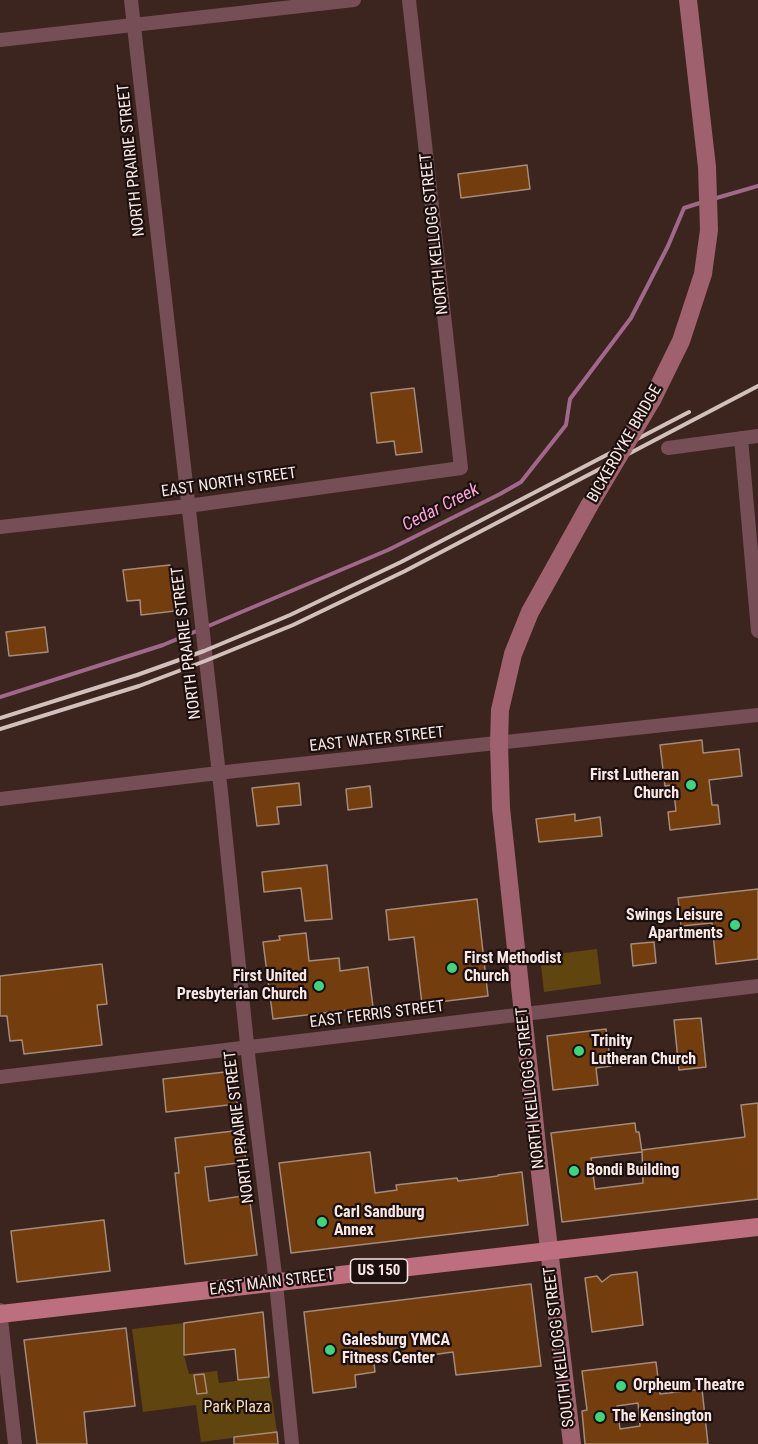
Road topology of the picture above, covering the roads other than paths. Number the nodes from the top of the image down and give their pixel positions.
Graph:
1 (131, 0) edge
2 (354, 0) edge
3 (409, 0) edge
4 (688, 0) edge
5 (134, 25) junction
6 (0, 40) edge
7 (758, 436) edge
8 (741, 438) junction
9 (668, 448) dead end
10 (461, 468) joint
11 (188, 506) junction
12 (0, 527) edge
13 (758, 631) edge
14 (500, 710) joint
15 (758, 715) edge
16 (499, 744) junction
17 (218, 773) junction
18 (0, 799) edge
19 (758, 986) edge
20 (524, 1014) junction
21 (247, 1047) junction
22 (0, 1077) edge
23 (758, 1227) edge
24 (549, 1251) junction
25 (276, 1283) junction
26 (0, 1313) edge
27 (15, 1444) edge
28 (292, 1444) edge
29 (572, 1444) edge

1 - 5 street, NORTH PRAIRIE STREET
2 - 5 street
3 - 10 street, NORTH KELLOGG STREET
4 - 14 main road, BICKERDYKE BRIDGE, bridge
5 - 6 street
5 - 11 street, NORTH PRAIRIE STREET
7 - 8 street
8 - 9 street
8 - 13 street
10 - 11 street, EAST NORTH STREET
11 - 12 street, EAST NORTH STREET
11 - 17 street, NORTH PRAIRIE STREET
14 - 16 main road, NORTH KELLOGG STREET
15 - 16 street, EAST WATER STREET
16 - 17 street, EAST WATER STREET
16 - 20 main road, NORTH KELLOGG STREET
17 - 18 street, EAST WATER STREET
17 - 21 street, NORTH PRAIRIE STREET
19 - 20 street, EAST FERRIS STREET
20 - 21 street, EAST FERRIS STREET
20 - 24 main road, NORTH KELLOGG STREET
21 - 22 street, EAST FERRIS STREET
21 - 25 street, NORTH PRAIRIE STREET
23 - 24 main road, EAST MAIN STREET / US 150
24 - 25 main road, EAST MAIN STREET / US 150
24 - 29 main road, SOUTH KELLOGG STREET
25 - 26 main road, EAST MAIN STREET / US 150
25 - 28 street, NORTH PRAIRIE STREET
26 - 27 street

